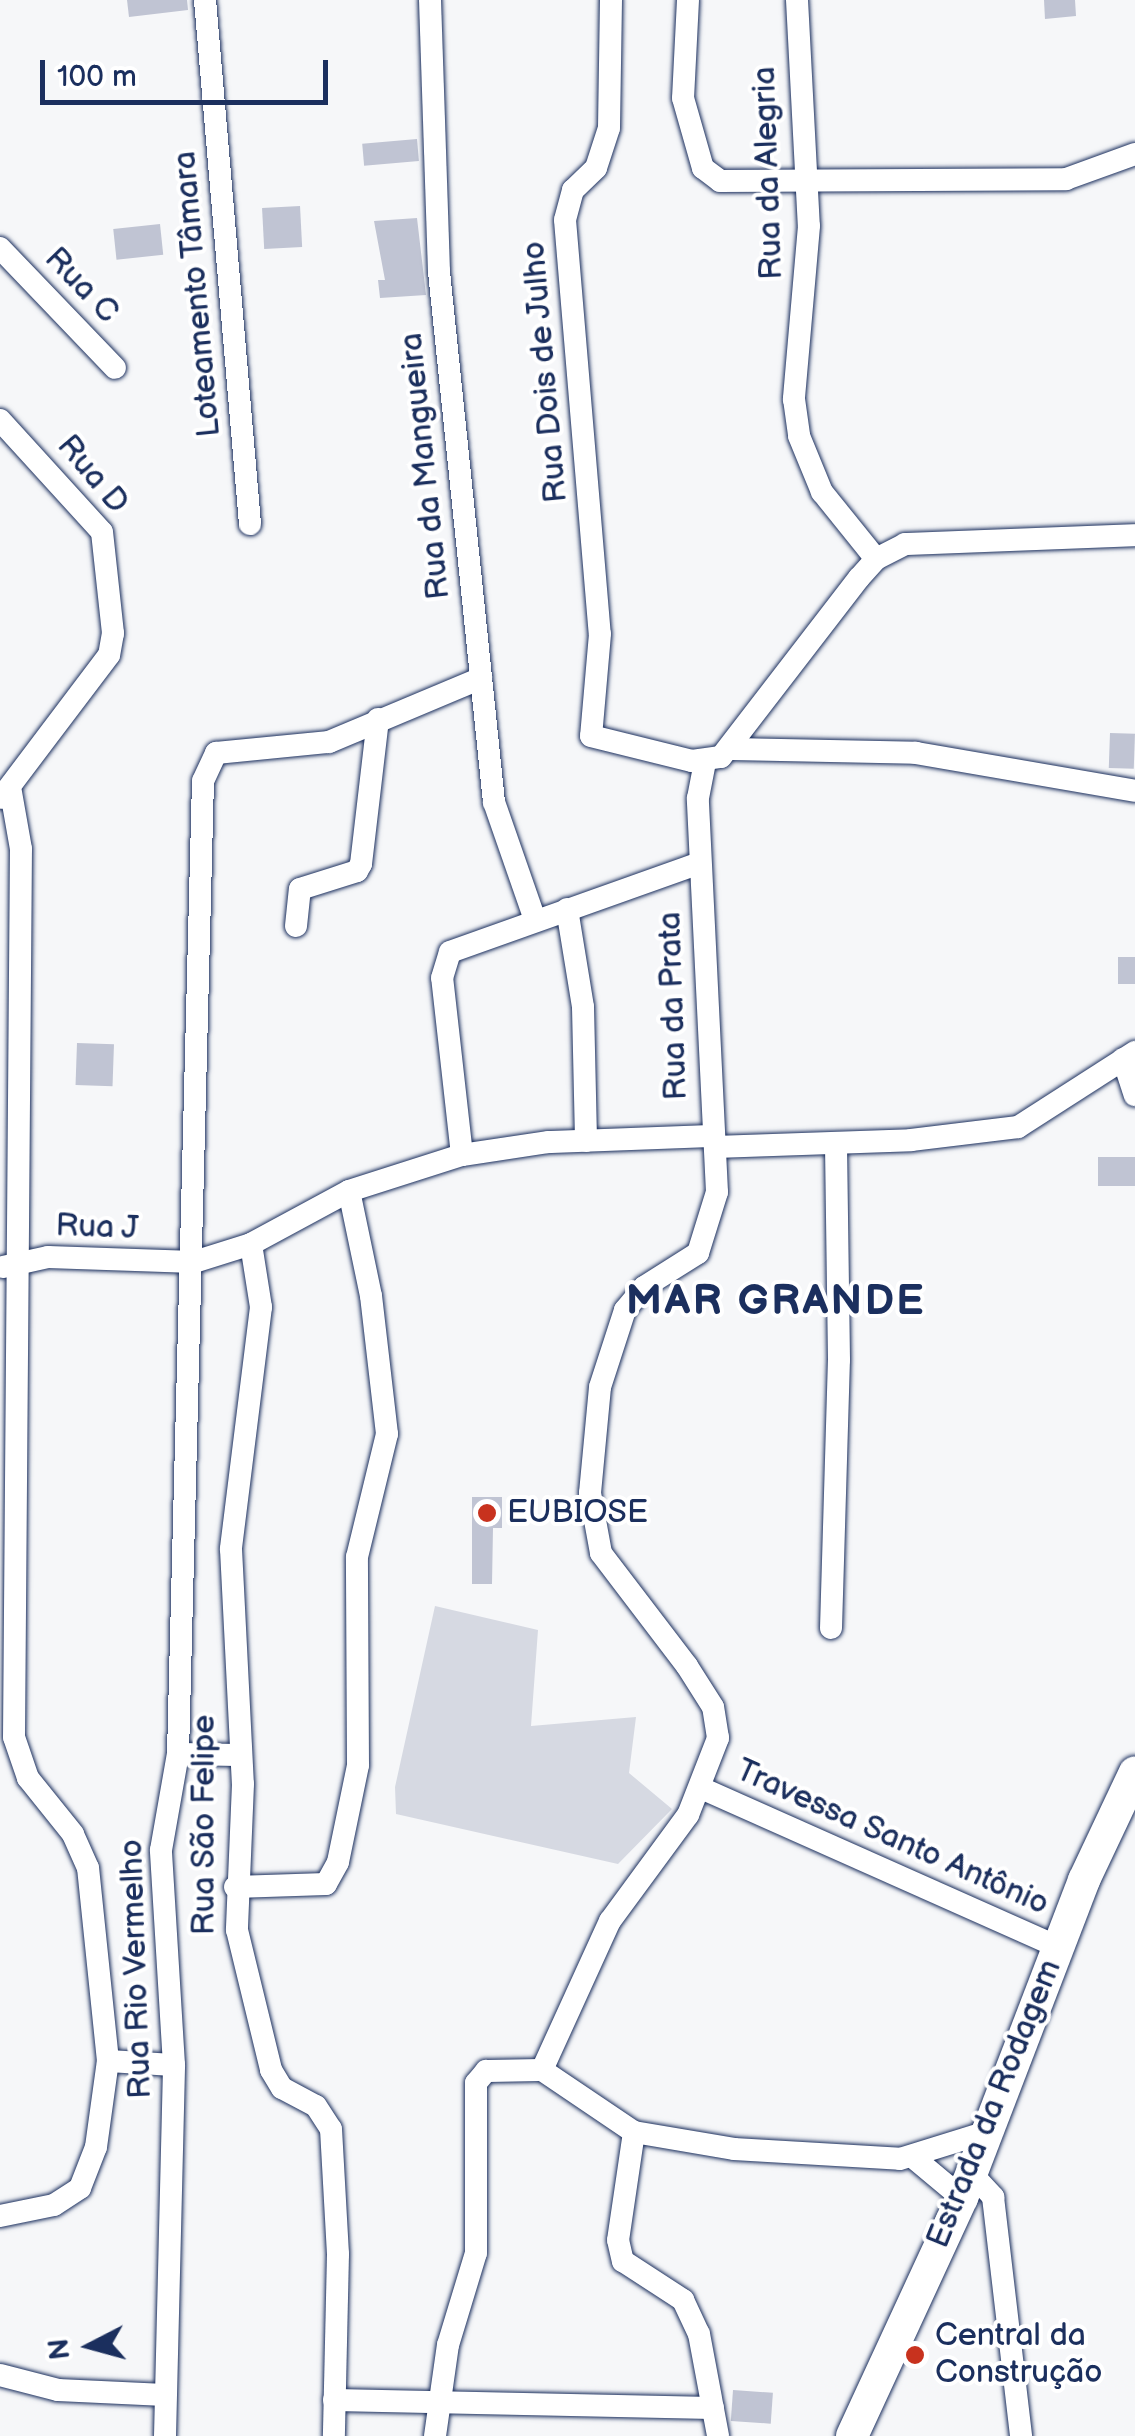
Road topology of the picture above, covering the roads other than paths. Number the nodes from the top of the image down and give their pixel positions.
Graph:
1 (205, 0) edge
2 (430, 0) edge
3 (611, 0) edge
4 (688, 0) edge
5 (797, 0) edge
6 (1135, 154) edge
7 (807, 182) junction
8 (0, 248) edge
9 (115, 368) dead end
10 (0, 420) edge
11 (250, 524) dead end
12 (1135, 536) edge
13 (876, 559) junction
14 (481, 678) junction
15 (378, 719) junction
16 (732, 750) junction
17 (705, 762) junction
18 (4, 791) edge
19 (1135, 791) edge
20 (700, 862) junction
21 (10, 900) edge
22 (567, 908) junction
23 (534, 917) junction
24 (296, 926) dead end
25 (1129, 1056) edge
26 (1135, 1095) edge
27 (586, 1140) junction
28 (714, 1141) junction
29 (836, 1144) junction
30 (462, 1155) junction
31 (349, 1191) junction
32 (251, 1244) junction
33 (194, 1262) junction
34 (8, 1267) edge
35 (831, 1628) dead end
36 (7, 1732) edge
37 (178, 1754) junction
38 (240, 1755) junction
39 (1135, 1772) edge
40 (701, 1788) junction
41 (236, 1888) junction
42 (1058, 1947) junction
43 (108, 2061) junction
44 (174, 2065) junction
45 (542, 2070) junction
46 (634, 2132) junction
47 (987, 2132) junction
48 (914, 2158) junction
49 (966, 2186) junction
50 (0, 2216) edge
51 (0, 2375) edge
52 (165, 2396) junction
53 (334, 2400) junction
54 (438, 2405) junction
55 (714, 2408) junction
56 (165, 2436) edge
57 (334, 2436) edge
58 (435, 2436) edge
59 (718, 2436) edge
60 (852, 2436) edge
61 (1021, 2436) edge

1 - 11 street, Loteamento Tâmara
2 - 14 street, Rua da Mangueira
3 - 17 street, Rua Dois de Julho
4 - 7 street
5 - 7 street, Rua da Alegria
6 - 7 street
7 - 13 street, Rua da Alegria
8 - 9 street, Rua C
10 - 18 street, Rua D
12 - 13 street
13 - 16 street
14 - 15 street
14 - 23 street, Rua da Mangueira
15 - 24 street
15 - 33 street, Rua Rio Vermelho
16 - 17 street
16 - 19 street
17 - 20 street, Rua da Prata
18 - 21 street
20 - 22 street
20 - 28 street, Rua da Prata
21 - 34 street
22 - 23 street
22 - 27 street
23 - 30 street
25 - 26 street
25 - 29 street, Rua J
27 - 28 street, Rua J
27 - 30 street, Rua J
28 - 29 street, Rua J
28 - 40 street, Rua da Prata
29 - 35 street
30 - 31 street, Rua J
31 - 32 street, Rua J
31 - 41 street
32 - 33 street, Rua J
32 - 38 street, Rua São Felipe
33 - 34 street, Rua J
33 - 37 street, Rua Rio Vermelho
34 - 36 street
36 - 43 street
37 - 38 street
37 - 44 street, Rua Rio Vermelho
38 - 41 street, Rua São Felipe
39 - 42 main road, Estrada da Rodagem
40 - 42 street, Travessa Santo Antônio
40 - 45 street, Rua da Prata
41 - 53 street, Rua São Felipe
42 - 47 main road, Estrada da Rodagem
43 - 44 street
43 - 50 street
44 - 52 street, Rua Rio Vermelho
45 - 46 street
45 - 54 street
46 - 48 street
46 - 55 street
47 - 48 street
47 - 49 main road, Estrada da Rodagem
48 - 49 street
49 - 60 main road, Estrada da Rodagem
49 - 61 street
51 - 52 street
52 - 56 street, Rua Rio Vermelho
53 - 54 street
53 - 57 street, Rua São Felipe
54 - 55 street
54 - 58 street
55 - 59 street

